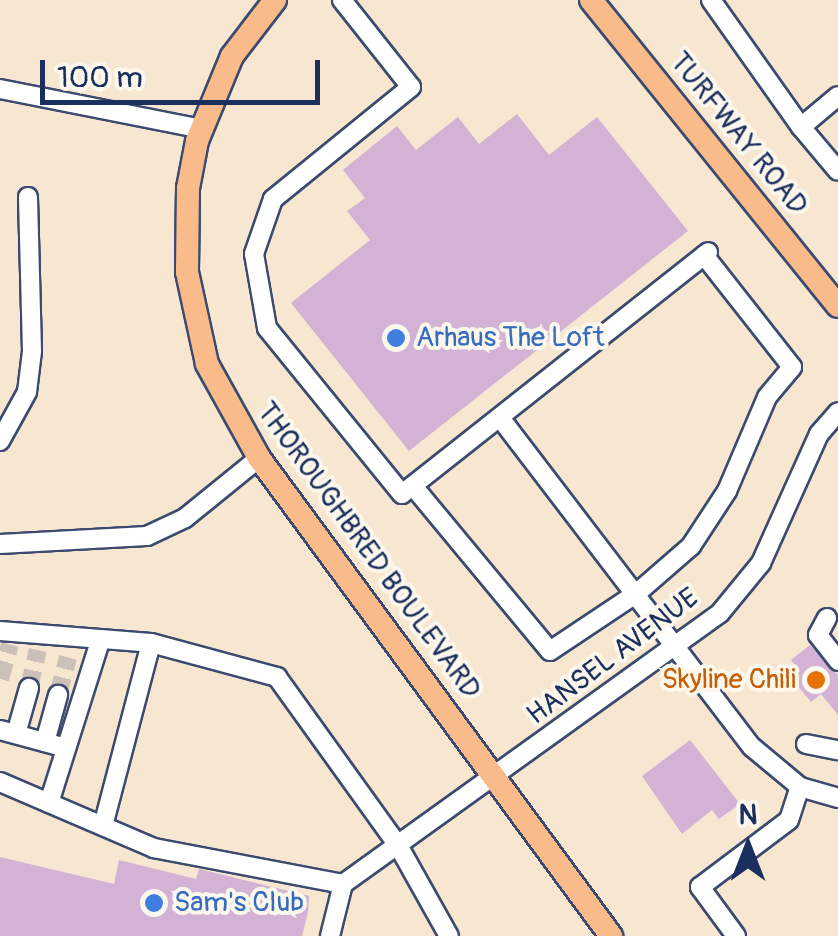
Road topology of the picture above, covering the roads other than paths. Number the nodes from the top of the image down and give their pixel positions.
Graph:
1 (275, 0) edge
2 (342, 0) edge
3 (590, 0) edge
4 (711, 0) edge
5 (0, 88) edge
6 (838, 96) edge
7 (801, 128) junction
8 (202, 129) junction
9 (835, 161) edge
10 (28, 196) dead end
11 (838, 306) edge
12 (838, 412) edge
13 (501, 419) junction
14 (0, 441) edge
15 (259, 458) junction
16 (413, 486) junction
17 (0, 544) edge
18 (637, 593) junction
19 (827, 618) dead end
20 (8, 636) edge
21 (73, 638) junction
22 (100, 640) junction
23 (151, 643) junction
24 (677, 644) junction
25 (68, 657) tunnel mouth
26 (838, 660) edge
27 (29, 688) tunnel mouth
28 (58, 696) tunnel mouth
29 (8, 732) edge
30 (45, 742) junction
31 (806, 744) dead end
32 (66, 748) junction
33 (838, 750) edge
34 (496, 780) junction
35 (0, 782) edge
36 (800, 787) junction
37 (838, 798) edge
38 (49, 803) junction
39 (102, 826) junction
40 (398, 847) junction
41 (343, 884) junction
42 (330, 936) edge
43 (448, 936) edge
44 (611, 936) edge
45 (736, 936) edge

1 - 8 main road, THOROUGHBRED BOULEVARD
2 - 16 street
3 - 11 main road, TURFWAY ROAD
4 - 7 street
5 - 8 street
6 - 7 street
7 - 9 street
8 - 15 main road, THOROUGHBRED BOULEVARD
10 - 14 street
12 - 24 street, HANSEL AVENUE
13 - 16 street
13 - 18 street
13 - 18 street
15 - 17 street
15 - 34 main road, THOROUGHBRED BOULEVARD
16 - 18 street
18 - 24 street
19 - 26 street
20 - 21 street
21 - 22 street
21 - 25 street
22 - 23 street
22 - 32 street
23 - 39 street
23 - 40 street
24 - 34 street, HANSEL AVENUE
24 - 36 street
27 - 29 street
28 - 30 street
29 - 30 street
30 - 32 street
31 - 33 street
32 - 38 street
34 - 40 street, HANSEL AVENUE
34 - 44 main road, THOROUGHBRED BOULEVARD
35 - 38 street
36 - 37 street
36 - 45 street
38 - 39 street
39 - 41 street
40 - 41 street, HANSEL AVENUE
40 - 43 street
41 - 42 street

